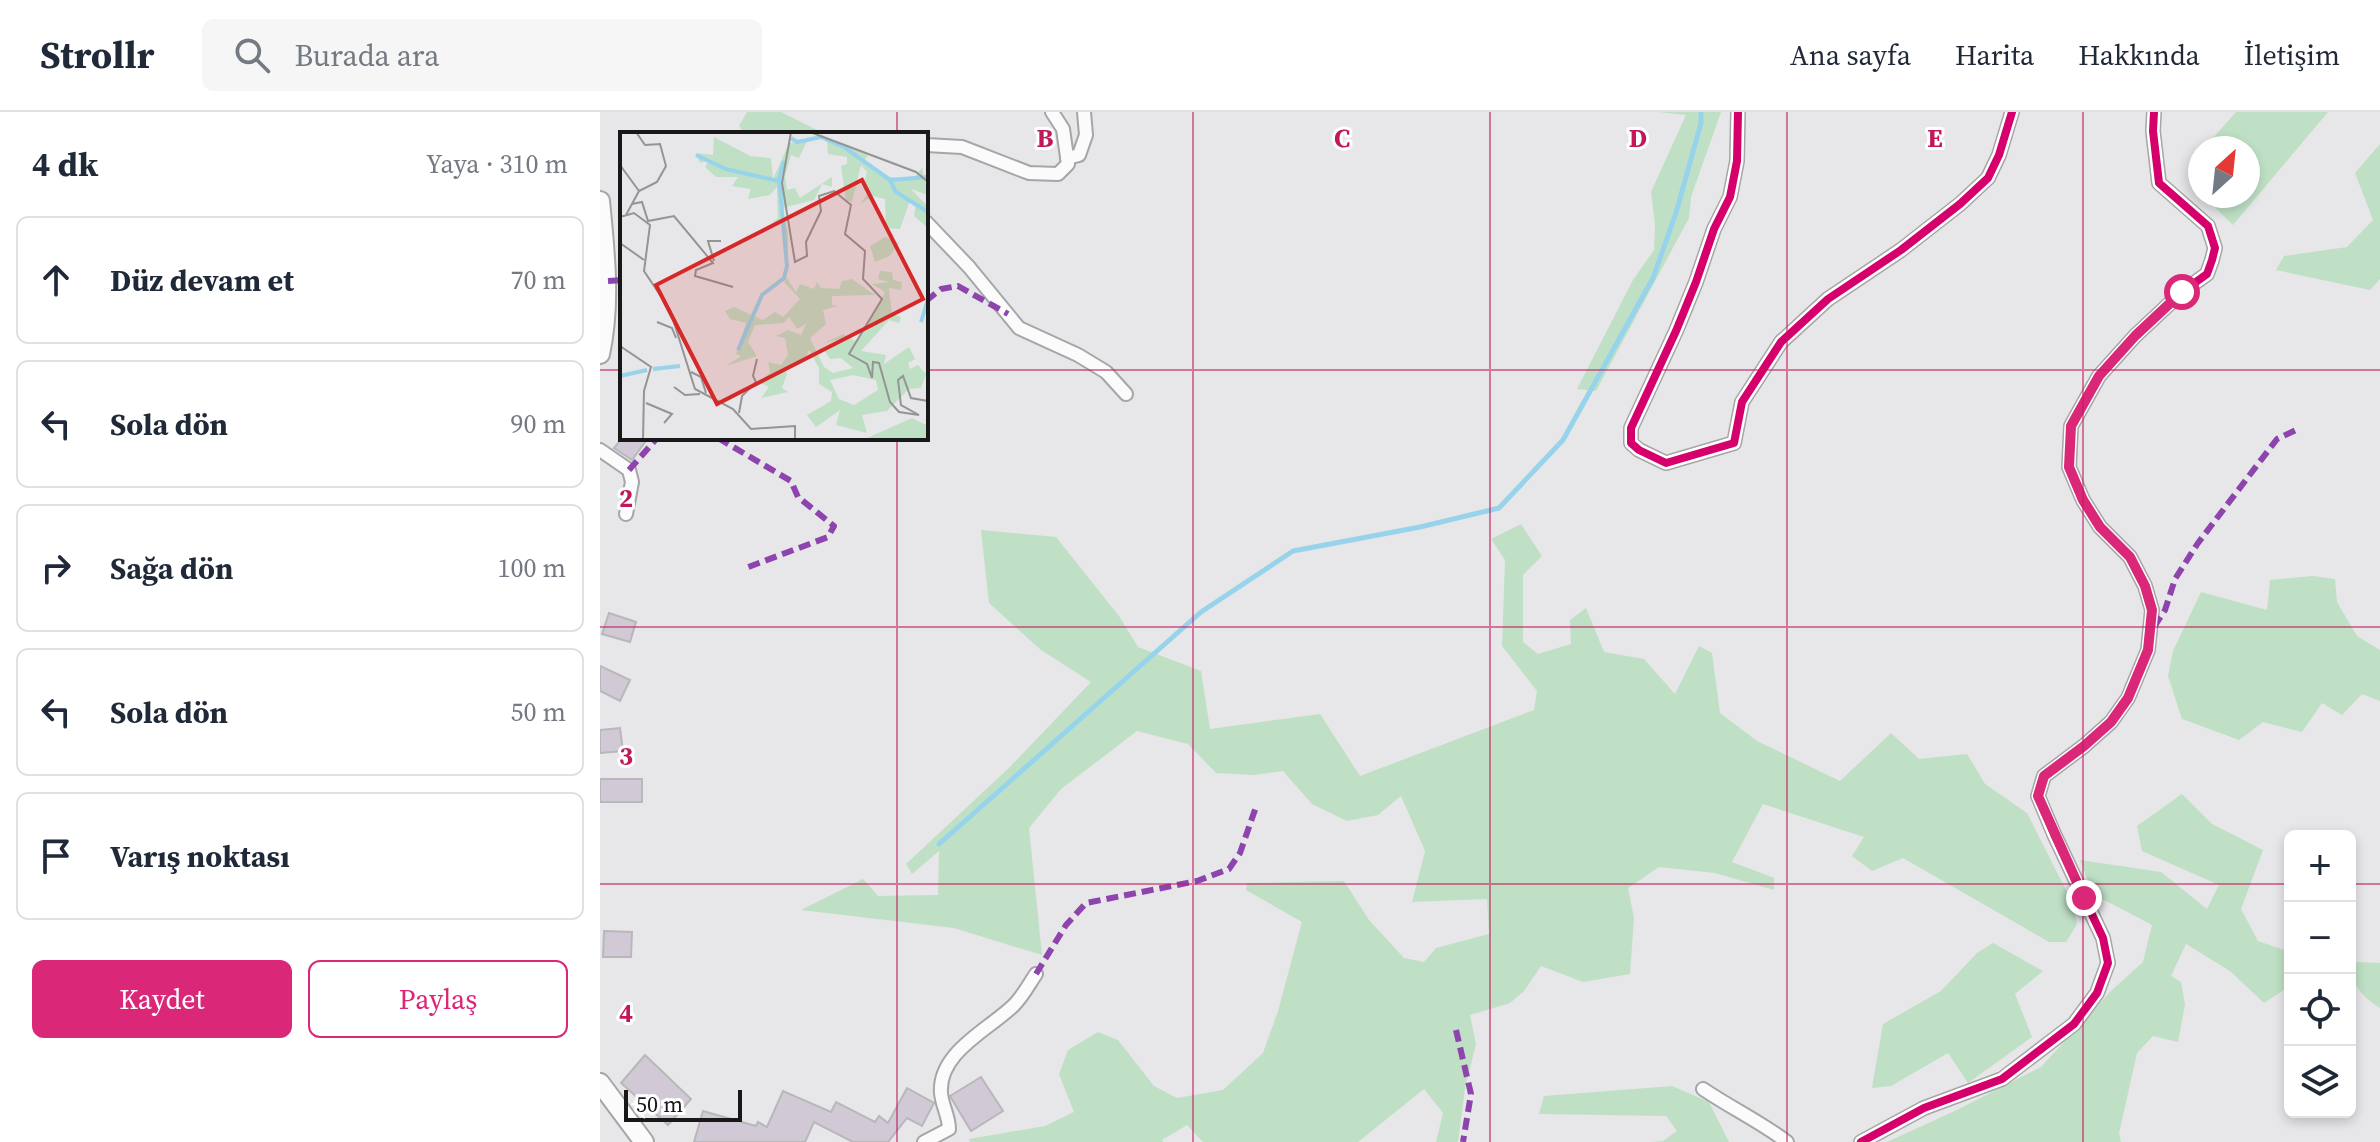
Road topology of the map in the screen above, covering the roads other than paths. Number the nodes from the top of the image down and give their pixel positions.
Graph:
1 (1052, 112) edge
2 (1084, 112) edge
3 (1738, 112) edge
4 (2012, 112) edge
5 (2154, 112) edge
6 (928, 145) edge
7 (1067, 158) junction
8 (600, 201) edge
9 (601, 223) edge
10 (928, 224) edge
11 (600, 354) edge
12 (1126, 394) dead end
13 (600, 450) edge
14 (626, 514) dead end
15 (1036, 974) dead end
16 (600, 1083) edge
17 (1703, 1089) dead end
18 (608, 1101) edge
19 (644, 1142) edge
20 (924, 1142) edge
21 (1787, 1142) edge
22 (1861, 1142) edge

1 - 7 street
2 - 7 street
3 - 4 street
5 - 22 street
6 - 7 street
8 - 9 main road
9 - 11 main road
10 - 12 street
13 - 14 street
15 - 20 street
16 - 18 main road
17 - 21 street
18 - 19 main road

